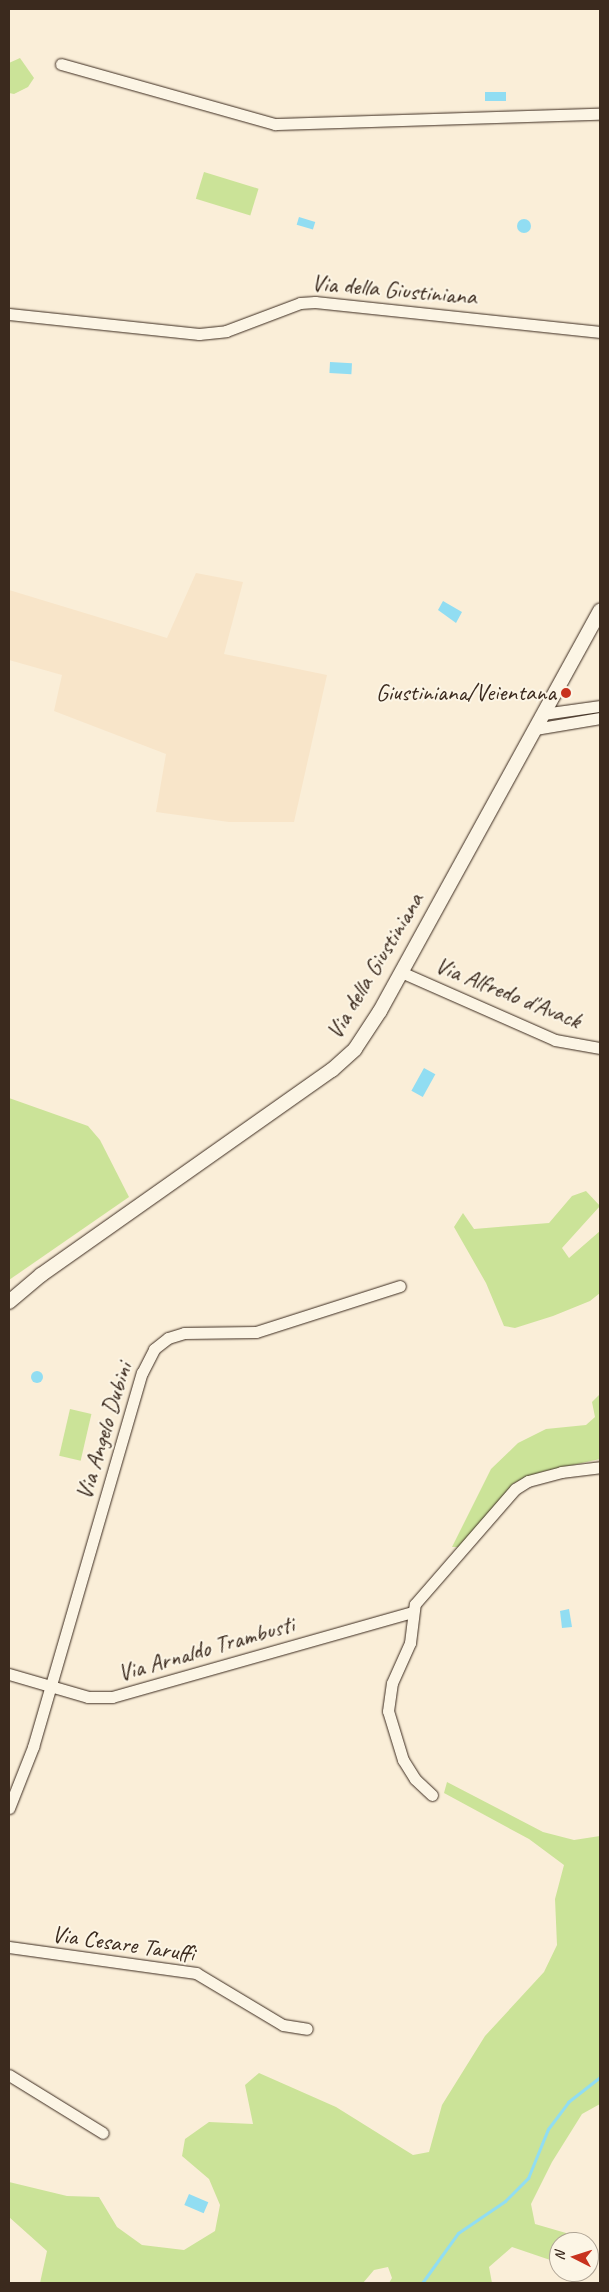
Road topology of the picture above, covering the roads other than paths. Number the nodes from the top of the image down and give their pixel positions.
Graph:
1 (61, 64) dead end
2 (600, 114) edge
3 (9, 314) edge
4 (600, 332) edge
5 (600, 610) edge
6 (600, 706) edge
7 (543, 714) junction
8 (600, 718) edge
9 (535, 729) junction
10 (401, 972) junction
11 (600, 1048) edge
12 (400, 1286) dead end
13 (9, 1302) edge
14 (600, 1468) edge
15 (413, 1612) junction
16 (9, 1674) edge
17 (50, 1688) junction
18 (432, 1795) dead end
19 (9, 1808) edge
20 (9, 1947) edge
21 (308, 2029) dead end
22 (9, 2075) edge
23 (103, 2133) dead end

1 - 2 street
3 - 4 street, Via della Giustiniana
5 - 7 street, Via della Giustiniana
6 - 7 street
7 - 9 street, Via della Giustiniana
8 - 9 street
9 - 10 street, Via della Giustiniana
10 - 11 street, Via Alfredo d'Avack
10 - 13 street, Via della Giustiniana
12 - 17 street, Via Angelo Dubini
14 - 15 street
15 - 17 street, Via Arnaldo Trambusti
15 - 18 street
16 - 17 street, Via Arnaldo Trambusti
17 - 19 street, Via Angelo Dubini
20 - 21 street, Via Cesare Taruffi
22 - 23 street

